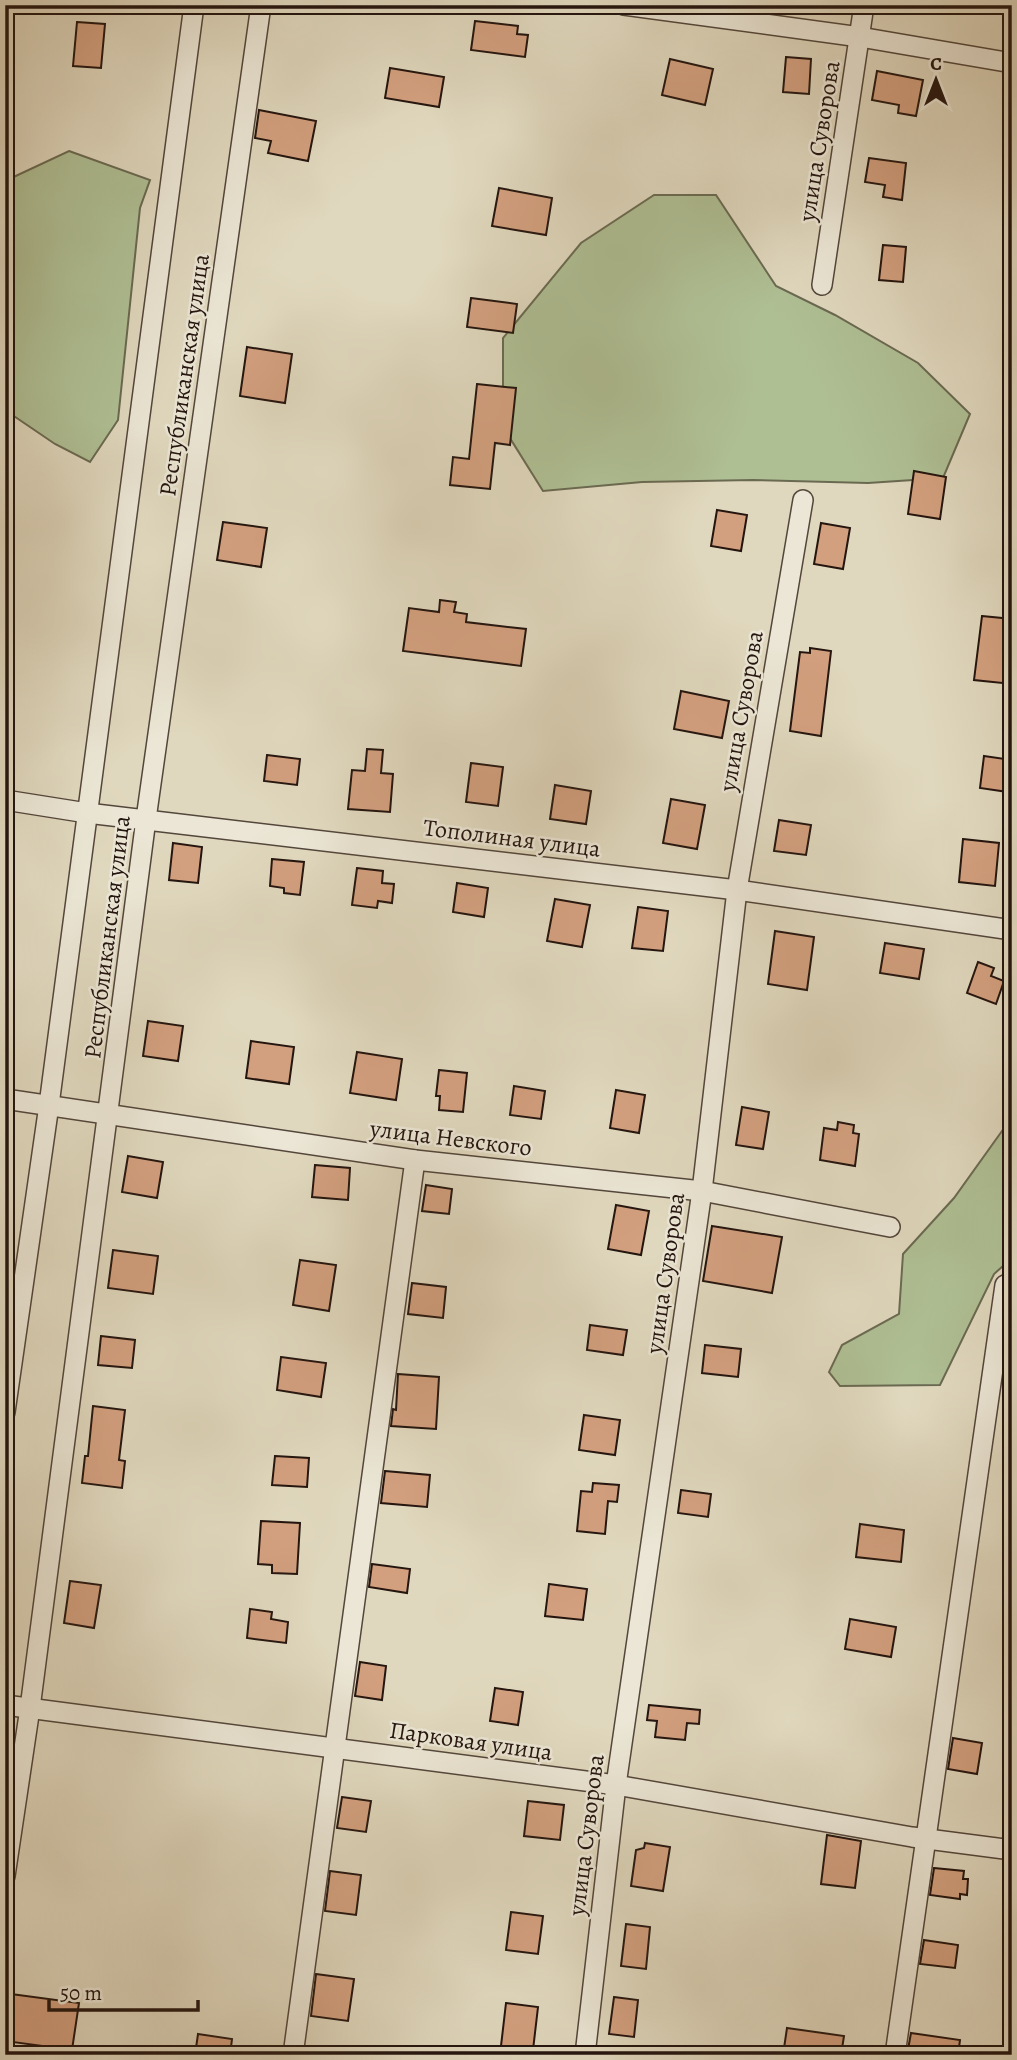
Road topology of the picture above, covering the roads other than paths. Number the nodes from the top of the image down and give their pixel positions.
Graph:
1 (194, 5) edge
2 (261, 5) edge
3 (624, 5) edge
4 (864, 5) edge
5 (860, 37) junction
6 (1012, 63) edge
7 (821, 285) dead end
8 (803, 500) dead end
9 (5, 800) edge
10 (87, 813) junction
11 (146, 819) junction
12 (737, 890) junction
13 (1012, 930) edge
14 (5, 1099) edge
15 (49, 1105) junction
16 (109, 1113) junction
17 (415, 1160) junction
18 (702, 1191) junction
19 (890, 1227) dead end
20 (1005, 1285) dead end
21 (5, 1412) edge
22 (5, 1705) edge
23 (30, 1708) junction
24 (336, 1748) junction
25 (616, 1785) junction
26 (925, 1839) junction
27 (1012, 1850) edge
28 (5, 1876) edge
29 (293, 2055) edge
30 (585, 2055) edge
31 (895, 2055) edge

1 - 10 street, Республиканская улица
2 - 11 street, Республиканская улица
3 - 5 street
4 - 5 street, улица Суворова
5 - 6 street
5 - 7 street, улица Суворова
8 - 12 street, улица Суворова
9 - 10 street, Тополиная улица
10 - 11 street, Тополиная улица
10 - 15 street, Республиканская улица
11 - 12 street, Тополиная улица
11 - 16 street, Республиканская улица
12 - 13 street, Тополиная улица
12 - 18 street, улица Суворова
14 - 15 street, улица Невского
15 - 16 street, улица Невского
15 - 21 street, Республиканская улица
16 - 17 street, улица Невского
16 - 23 street, Республиканская улица
17 - 18 street, улица Невского
17 - 24 street
18 - 19 street, улица Невского
18 - 25 street, улица Суворова
20 - 26 street
22 - 23 street, Парковая улица
23 - 24 street, Парковая улица
23 - 28 street, Республиканская улица
24 - 25 street, Парковая улица
24 - 29 street
25 - 26 street, Парковая улица
25 - 30 street, улица Суворова
26 - 27 street, Парковая улица
26 - 31 street

